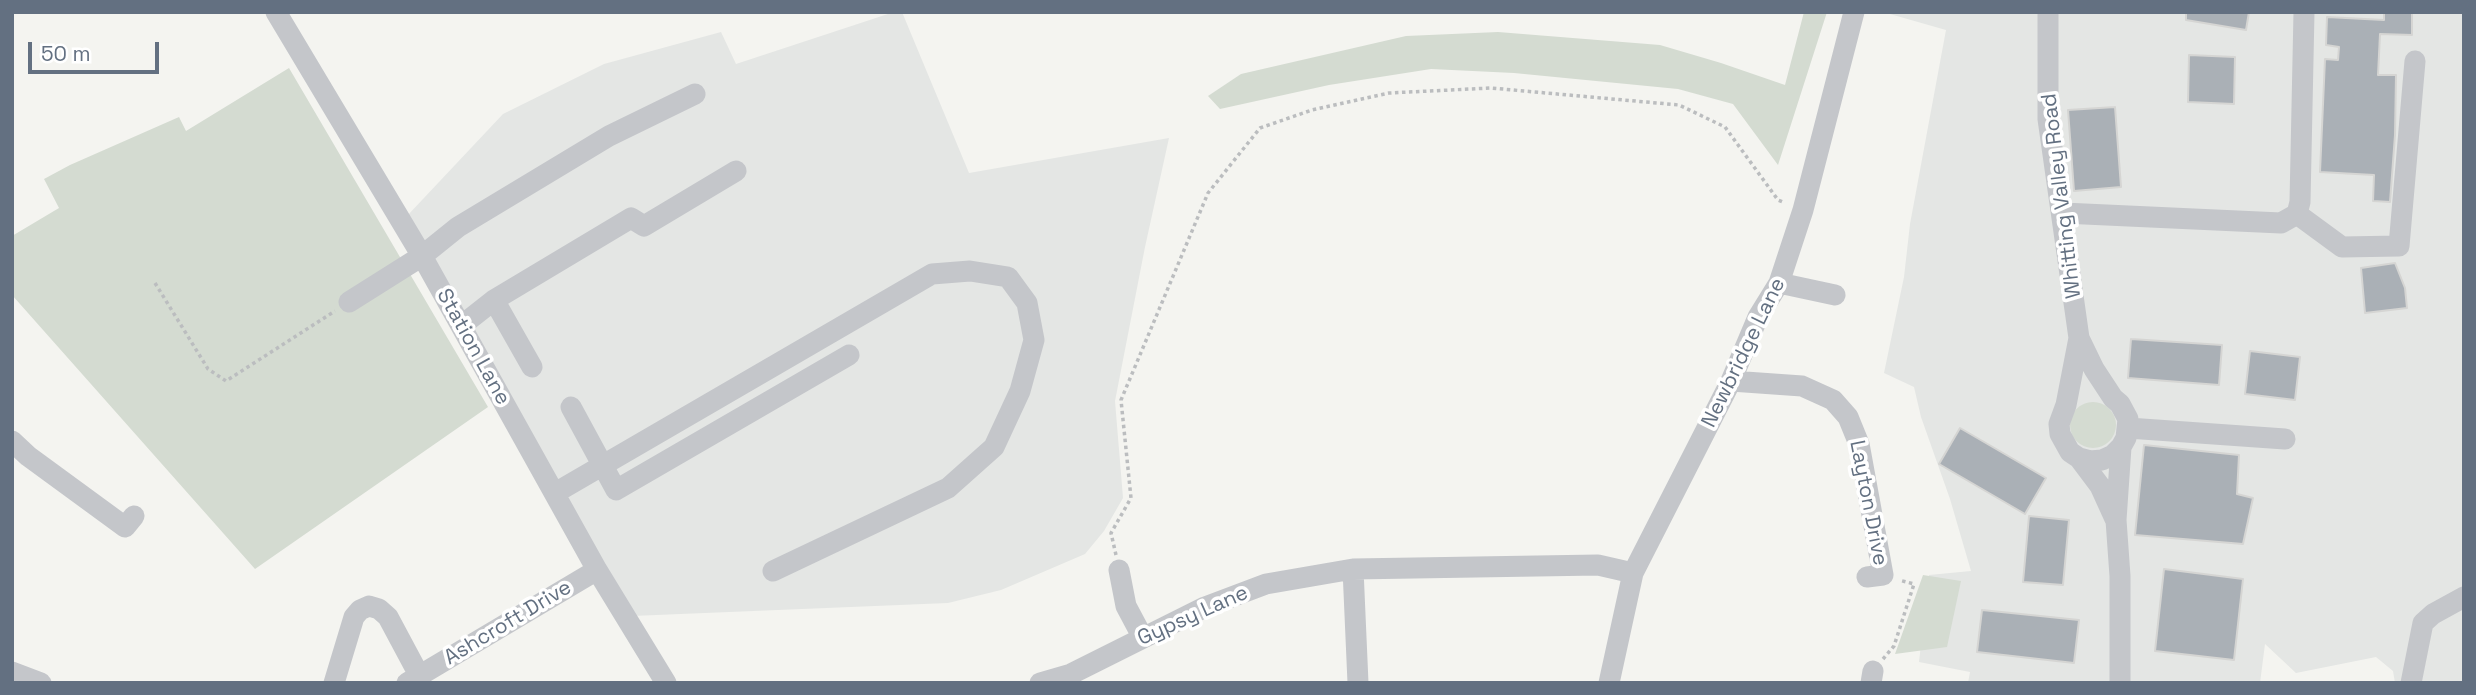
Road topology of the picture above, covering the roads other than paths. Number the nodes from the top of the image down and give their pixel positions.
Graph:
1 (276, 12) edge
2 (1854, 12) edge
3 (2048, 12) edge
4 (2304, 12) edge
5 (2415, 61) dead end
6 (695, 93) dead end
7 (736, 171) dead end
8 (2063, 214) junction
9 (2297, 214) junction
10 (422, 256) junction
11 (1779, 283) junction
12 (1835, 295) dead end
13 (494, 300) junction
14 (349, 302) road end
15 (461, 326) junction
16 (2079, 338) junction
17 (849, 355) dead end
18 (532, 367) dead end
19 (1731, 381) junction
20 (2113, 398) junction
21 (716, 399) junction
22 (2066, 405) junction
23 (570, 407) dead end
24 (730, 424) junction
25 (2125, 437) junction
26 (2285, 439) dead end
27 (12, 441) edge
28 (2079, 458) junction
29 (603, 466) junction
30 (555, 493) junction
31 (134, 516) dead end
32 (2116, 520) junction
33 (1353, 569) junction
34 (597, 570) junction
35 (1119, 570) road end
36 (773, 571) dead end
37 (1633, 573) junction
38 (1875, 576) road end
39 (2464, 597) edge
40 (1143, 638) junction
41 (12, 672) edge
42 (1072, 678) edge
43 (412, 680) edge
44 (41, 683) edge
45 (334, 683) edge
46 (666, 683) edge
47 (1040, 683) edge
48 (1358, 683) edge
49 (1609, 683) edge
50 (2120, 683) edge
51 (2411, 683) edge

1 - 10 street, Station Lane
2 - 11 street, Newbridge Lane
3 - 8 street, Whitting Valley Road
4 - 9 street
5 - 9 street
6 - 10 street
7 - 13 street
8 - 9 street
8 - 16 street, Whitting Valley Road
10 - 14 street
10 - 15 street, Station Lane
11 - 12 street
11 - 19 street, Newbridge Lane
13 - 15 street
13 - 18 street
15 - 30 street, Station Lane
16 - 20 street, Whitting Valley Road
16 - 22 street, Whitting Valley Road
17 - 24 street
19 - 37 street, Newbridge Lane
19 - 38 street, Layton Drive
20 - 22 street
20 - 25 street, Whitting Valley Road
21 - 24 street
21 - 29 street
21 - 36 street
22 - 28 street, Whitting Valley Road
23 - 29 street
24 - 29 street
25 - 26 street
25 - 28 street
25 - 32 street, Whitting Valley Road
27 - 31 street
28 - 32 street, Whitting Valley Road
29 - 30 street
30 - 34 street, Station Lane
32 - 50 street, Whitting Valley Road
33 - 37 street, Gypsy Lane
33 - 40 street, Gypsy Lane
33 - 48 street
34 - 43 street, Ashcroft Drive
34 - 46 street, Station Lane
35 - 40 street
37 - 49 street, Newbridge Lane
39 - 51 street
40 - 42 street, Gypsy Lane
41 - 44 street
42 - 47 street, Gypsy Lane
43 - 45 street, Ashcroft Drive

